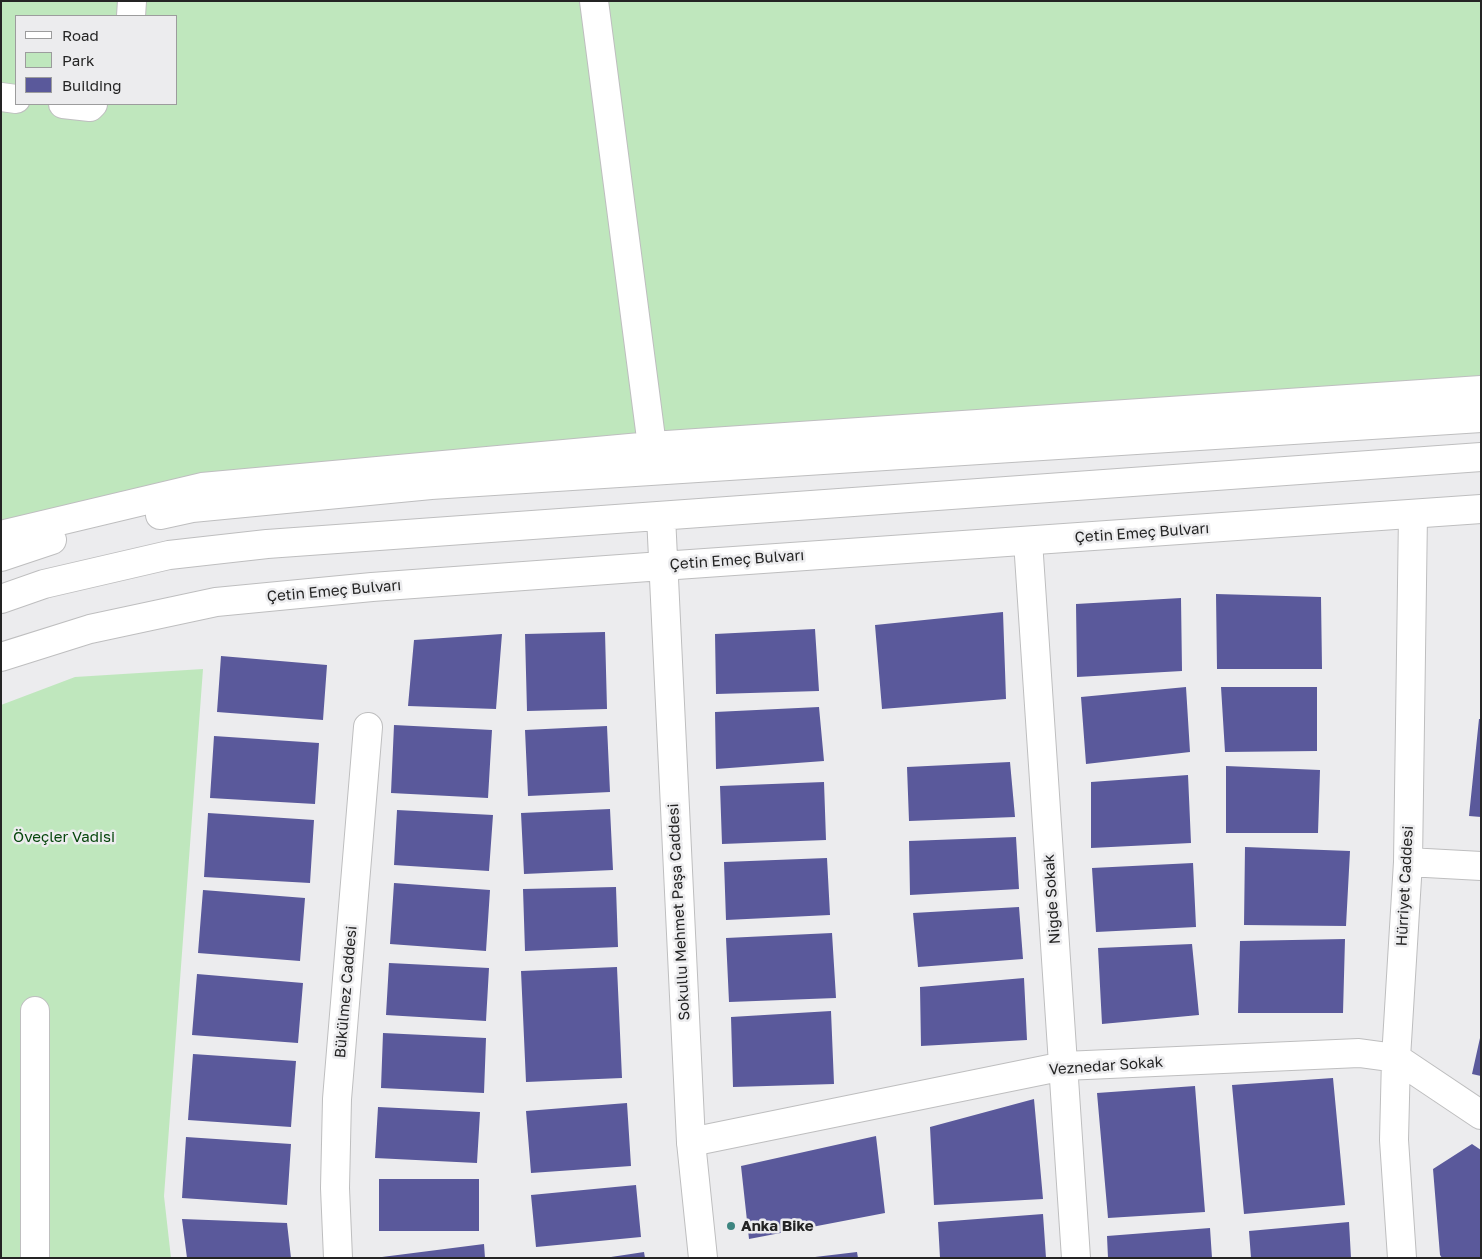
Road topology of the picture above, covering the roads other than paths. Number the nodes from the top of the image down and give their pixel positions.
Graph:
1 (132, 1) edge
2 (594, 1) edge
3 (131, 15) edge
4 (1, 97) edge
5 (15, 98) edge
6 (72, 105) edge
7 (92, 105) edge
8 (1481, 390) edge
9 (1481, 418) edge
10 (652, 446) junction
11 (1481, 457) edge
12 (1481, 509) edge
13 (1413, 514) junction
14 (661, 516) junction
15 (1, 535) edge
16 (1028, 541) junction
17 (1, 557) edge
18 (662, 566) junction
19 (1, 599) edge
20 (1, 657) edge
21 (368, 726) dead end
22 (1408, 862) junction
23 (1481, 866) edge
24 (35, 1011) dead end
25 (1396, 1058) junction
26 (1064, 1066) junction
27 (1481, 1115) edge
28 (691, 1142) junction
29 (35, 1258) edge
30 (338, 1258) edge
31 (703, 1258) edge
32 (1076, 1258) edge
33 (1402, 1258) edge

1 - 3 main road
2 - 10 main road
4 - 5 main road
6 - 7 main road
8 - 10 main road
9 - 17 main road
10 - 15 main road
11 - 14 main road
12 - 13 main road, Çetin Emeç Bulvarı
13 - 16 main road, Çetin Emeç Bulvarı
13 - 22 main road, Hürriyet Caddesi
14 - 18 main road, Sokullu Mehmet Paşa Caddesi
14 - 19 main road
16 - 18 main road, Çetin Emeç Bulvarı
16 - 26 main road, Niğde Sokak
18 - 20 main road, Çetin Emeç Bulvarı
18 - 28 main road, Sokullu Mehmet Paşa Caddesi
21 - 30 main road, Bükülmez Caddesi
22 - 23 main road
22 - 25 main road, Hürriyet Caddesi
24 - 29 main road
25 - 26 main road, Veznedar Sokak
25 - 27 main road, Veznedar Sokak
25 - 33 main road, Hürriyet Caddesi
26 - 28 main road, Veznedar Sokak
26 - 32 main road, Niğde Sokak
28 - 31 main road, Sokullu Mehmet Paşa Caddesi

